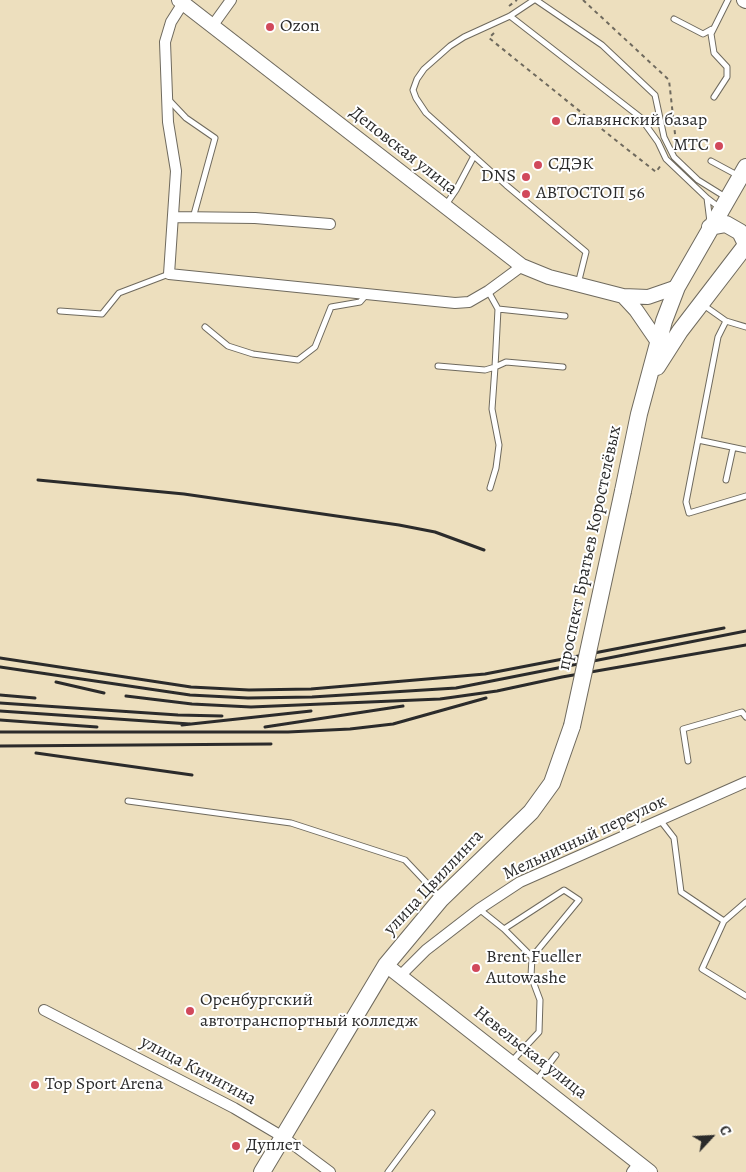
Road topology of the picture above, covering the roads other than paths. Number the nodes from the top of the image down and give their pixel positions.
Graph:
1 (231, 0) edge
2 (535, 0) edge
3 (728, 0) edge
4 (181, 2) edge
5 (510, 16) junction
6 (674, 19) dead end
7 (213, 25) junction
8 (714, 97) dead end
9 (167, 99) junction
10 (474, 156) junction
11 (711, 161) dead end
12 (744, 173) edge
13 (706, 198) junction
14 (724, 204) junction
15 (444, 206) junction
16 (174, 217) junction
17 (193, 218) junction
18 (330, 224) dead end
19 (710, 228) junction
20 (744, 251) edge
21 (522, 266) junction
22 (169, 274) junction
23 (578, 285) junction
24 (677, 288) junction
25 (488, 291) junction
26 (367, 294) junction
27 (622, 296) junction
28 (702, 304) junction
29 (498, 309) junction
30 (60, 311) dead end
31 (566, 316) dead end
32 (726, 321) junction
33 (746, 326) edge
34 (205, 327) dead end
35 (658, 342) junction
36 (438, 366) dead end
37 (495, 367) junction
38 (563, 367) dead end
39 (649, 379) junction
40 (698, 440) junction
41 (733, 448) junction
42 (746, 450) edge
43 (726, 480) dead end
44 (490, 488) dead end
45 (746, 496) edge
46 (746, 716) edge
47 (572, 726) joint
48 (688, 761) dead end
49 (746, 782) edge
50 (128, 801) dead end
51 (660, 820) junction
52 (441, 899) junction
53 (746, 902) edge
54 (479, 909) junction
55 (724, 921) junction
56 (504, 929) junction
57 (532, 956) junction
58 (386, 965) junction
59 (400, 976) junction
60 (746, 996) edge
61 (44, 1010) dead end
62 (556, 1055) dead end
63 (512, 1062) junction
64 (536, 1081) junction
65 (432, 1113) dead end
66 (283, 1137) junction
67 (635, 1167) edge
68 (262, 1172) edge
69 (330, 1172) edge
70 (388, 1172) edge
71 (650, 1172) edge

1 - 7 street
2 - 5 lane
2 - 14 lane
3 - 6 lane
3 - 8 lane
4 - 7 street, Деповская улица
4 - 9 street
5 - 10 lane
5 - 13 lane
7 - 15 street, Деповская улица
9 - 16 street
9 - 17 lane
10 - 15 lane
10 - 23 lane
11 - 12 lane
12 - 14 main road, проспект Братьев Коростелёвых
13 - 14 lane
13 - 19 lane
14 - 19 main road, проспект Братьев Коростелёвых
15 - 21 street, Деповская улица
16 - 17 street
16 - 22 street
17 - 18 street
19 - 20 main road
19 - 24 main road, проспект Братьев Коростелёвых
20 - 28 main road, проспект Братьев Коростелёвых
21 - 23 street, Деповская улица
21 - 25 street
22 - 26 street
22 - 30 lane
23 - 27 street, Деповская улица
24 - 27 street, Деповская улица
24 - 35 main road, проспект Братьев Коростелёвых
25 - 26 street
25 - 29 lane
26 - 34 lane
27 - 35 street
28 - 32 lane
28 - 39 main road, проспект Братьев Коростелёвых
29 - 31 lane
29 - 37 lane
32 - 33 lane
32 - 40 lane
35 - 39 main road, проспект Братьев Коростелёвых
36 - 37 lane
37 - 38 lane
37 - 44 lane
39 - 47 main road, проспект Братьев Коростелёвых, bridge
40 - 41 lane
40 - 45 lane
41 - 42 lane
41 - 43 lane
46 - 48 lane
47 - 52 main road, улица Цвиллинга
49 - 51 street, Мельничный переулок
50 - 52 lane
51 - 54 street, Мельничный переулок
51 - 55 lane
52 - 58 main road, улица Цвиллинга
53 - 55 lane
54 - 56 lane
54 - 59 street, Мельничный переулок
55 - 60 lane
56 - 57 lane
56 - 57 lane
57 - 63 lane
58 - 59 street, Невельская улица
58 - 66 main road, улица Цвиллинга
59 - 63 street, Невельская улица
61 - 66 street, улица Кичигина
62 - 64 lane
63 - 64 street, Невельская улица
64 - 67 street, Невельская улица
65 - 70 lane
66 - 68 main road, улица Цвиллинга
66 - 69 street, улица Кичигина
67 - 71 street, Невельская улица

